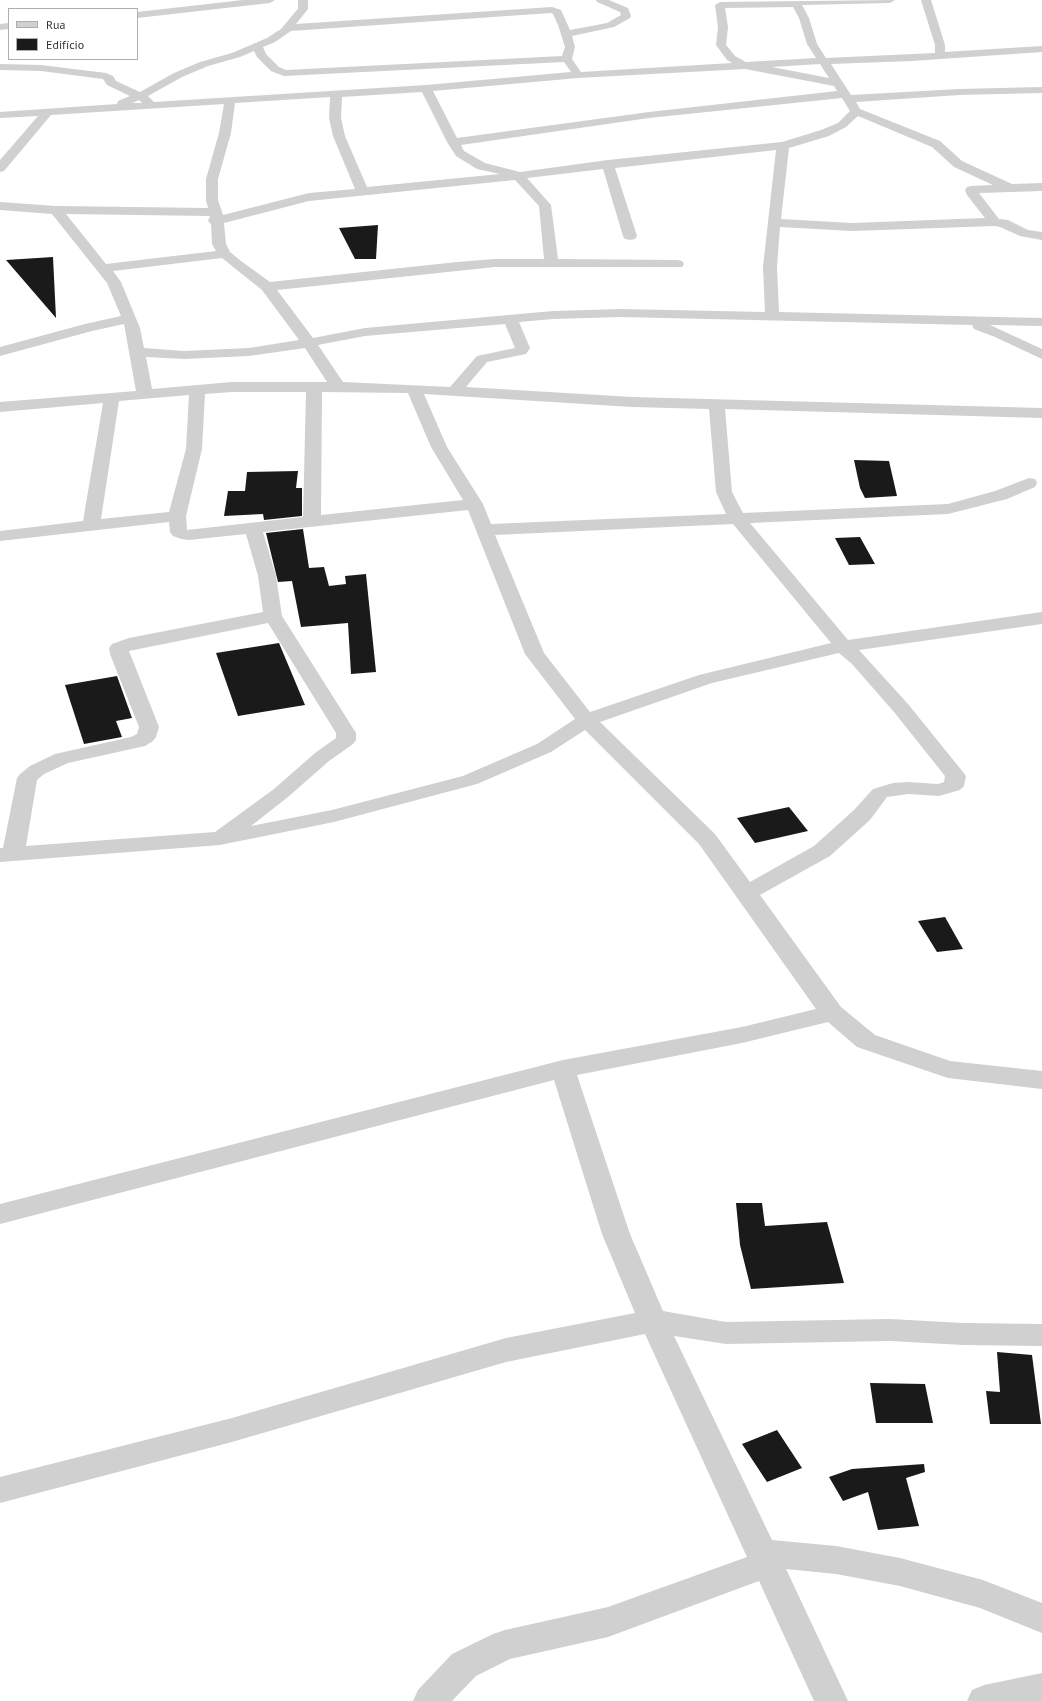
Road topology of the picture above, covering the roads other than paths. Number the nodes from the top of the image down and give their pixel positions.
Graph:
1 (270, 0) edge
2 (303, 0) edge
3 (601, 0) edge
4 (890, 0) edge
5 (926, 0) edge
6 (796, 2) edge
7 (138, 15) edge
8 (288, 28) junction
9 (567, 34) junction
10 (1042, 49) edge
11 (260, 51) junction
12 (940, 56) junction
13 (567, 59) junction
14 (823, 61) junction
15 (743, 65) junction
16 (0, 67) edge
17 (578, 75) junction
18 (836, 83) junction
19 (426, 88) junction
20 (1042, 90) edge
21 (336, 94) junction
22 (140, 96) junction
23 (846, 97) junction
24 (230, 102) junction
25 (153, 106) junction
26 (106, 108) junction
27 (856, 111) junction
28 (48, 112) junction
29 (0, 114) edge
30 (453, 142) junction
31 (783, 146) junction
32 (608, 164) junction
33 (481, 166) junction
34 (0, 168) edge
35 (518, 175) junction
36 (491, 178) junction
37 (1042, 187) edge
38 (1009, 188) junction
39 (362, 191) junction
40 (0, 206) edge
41 (56, 210) junction
42 (215, 216) junction
43 (995, 222) junction
44 (775, 223) junction
45 (630, 236) dead end
46 (1042, 236) edge
47 (225, 254) junction
48 (551, 262) junction
49 (677, 264) dead end
50 (104, 268) junction
51 (267, 287) junction
52 (772, 316) junction
53 (129, 319) junction
54 (510, 319) junction
55 (965, 320) junction
56 (1018, 322) junction
57 (1042, 322) edge
58 (1000, 334) junction
59 (309, 342) junction
60 (0, 352) edge
61 (138, 352) junction
62 (1042, 355) edge
63 (338, 387) junction
64 (314, 388) junction
65 (414, 389) junction
66 (198, 390) junction
67 (454, 392) junction
68 (145, 395) junction
69 (112, 398) junction
70 (717, 405) junction
71 (0, 407) edge
72 (1042, 413) edge
73 (1028, 483) dead end
74 (474, 504) junction
75 (177, 516) junction
76 (737, 518) junction
77 (312, 521) junction
78 (91, 525) junction
79 (253, 528) junction
80 (484, 530) junction
81 (0, 536) edge
82 (272, 616) junction
83 (1042, 618) edge
84 (843, 646) junction
85 (586, 720) junction
86 (220, 838) junction
87 (6, 855) edge
88 (747, 893) junction
89 (832, 1013) junction
90 (563, 1069) junction
91 (1042, 1080) edge
92 (0, 1214) edge
93 (653, 1321) junction
94 (1042, 1335) edge
95 (0, 1490) edge
96 (765, 1559) junction
97 (1042, 1618) edge
98 (1042, 1689) edge
99 (430, 1701) edge
100 (831, 1701) edge
101 (984, 1701) edge

1 - 7 street
2 - 8 street
3 - 9 street
4 - 6 street
5 - 12 street
6 - 14 street
6 - 15 street
8 - 9 street
8 - 11 street
9 - 13 street
10 - 12 street
11 - 13 street
11 - 22 street
12 - 14 street
13 - 17 street
14 - 15 street
14 - 18 street
15 - 17 street
15 - 18 street
16 - 22 street
17 - 19 street
18 - 23 street
19 - 21 street
19 - 30 street
20 - 23 street
21 - 24 street
21 - 39 street
22 - 25 street
22 - 26 street
23 - 27 street
23 - 30 street
24 - 25 street
24 - 42 street
25 - 26 street
26 - 28 street
27 - 31 street
27 - 38 street
28 - 29 street
28 - 34 street
30 - 33 street
31 - 32 street
31 - 44 street
32 - 35 street
32 - 45 street
33 - 35 street
33 - 36 street
35 - 36 street
35 - 48 street
36 - 39 street
37 - 38 street
38 - 43 street
39 - 42 street
40 - 41 street
41 - 42 street
41 - 50 street
42 - 47 street
43 - 44 street
43 - 46 street
44 - 52 street
47 - 50 street
47 - 51 street
48 - 49 street
48 - 51 street
50 - 53 street
51 - 59 street
52 - 54 street
52 - 55 street
53 - 60 street
53 - 61 street
54 - 59 street
54 - 67 street
55 - 56 street
55 - 58 street
56 - 57 street
56 - 58 street
58 - 62 street
59 - 61 street
59 - 63 street
61 - 68 street
63 - 64 street
63 - 65 street
64 - 66 street
64 - 77 street
65 - 67 street
65 - 74 street
66 - 68 street
66 - 75 street
67 - 70 street
68 - 69 street
69 - 71 street
69 - 78 street
70 - 72 street
70 - 76 street
73 - 76 street
74 - 77 street
74 - 80 street
75 - 78 street
75 - 79 street
76 - 80 street
76 - 84 street
77 - 79 street
78 - 81 street
79 - 82 street
80 - 85 street
82 - 86 street
82 - 87 street
83 - 84 street
84 - 85 street
84 - 88 street
85 - 86 street
85 - 88 street
86 - 87 street
88 - 89 street
89 - 90 street
89 - 91 street
90 - 92 street
90 - 93 street
93 - 94 street
93 - 95 street
93 - 96 street
96 - 97 street
96 - 99 street
96 - 100 street
98 - 101 street

